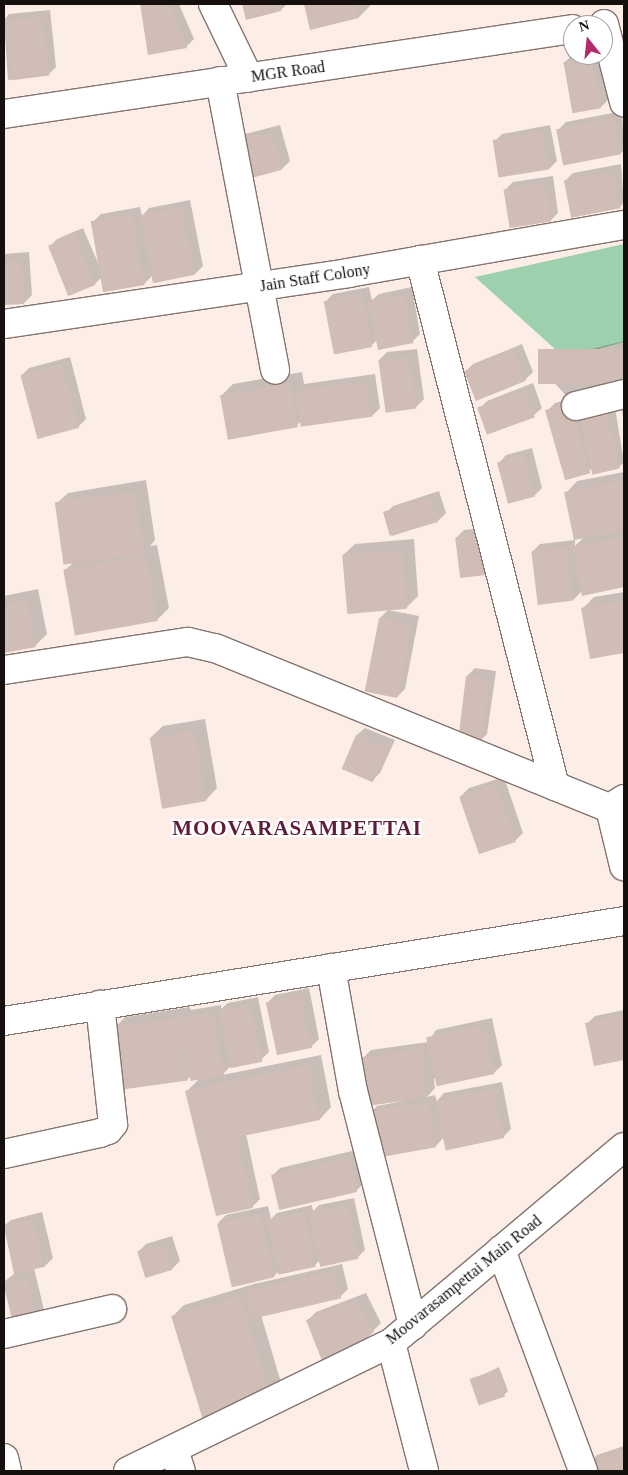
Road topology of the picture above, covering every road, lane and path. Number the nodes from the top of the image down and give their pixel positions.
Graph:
1 (213, 4) edge
2 (563, 31) edge
3 (613, 44) edge
4 (248, 78) junction
5 (220, 81) junction
6 (624, 102) edge
7 (4, 114) edge
8 (624, 225) edge
9 (420, 260) junction
10 (261, 286) junction
11 (4, 324) edge
12 (275, 370) dead end
13 (624, 394) edge
14 (576, 406) dead end
15 (4, 670) edge
16 (555, 786) junction
17 (617, 803) edge
18 (624, 866) edge
19 (624, 921) edge
20 (331, 968) junction
21 (100, 1005) junction
22 (4, 1018) edge
23 (624, 1148) edge
24 (4, 1154) edge
25 (502, 1250) junction
26 (112, 1309) dead end
27 (413, 1325) junction
28 (4, 1334) edge
29 (391, 1343) junction
30 (4, 1458) edge
31 (177, 1460) edge
32 (8, 1471) edge
33 (128, 1471) edge
34 (424, 1471) edge
35 (582, 1471) edge

1 - 4 street
2 - 4 street, MGR Road
3 - 6 street
4 - 5 street, MGR Road
5 - 7 street, MGR Road
5 - 10 street
8 - 9 street, Jain Staff Colony
9 - 10 street, Jain Staff Colony
9 - 16 street
10 - 11 street, Jain Staff Colony
10 - 12 street
13 - 14 street
15 - 16 street
16 - 17 street
17 - 18 street
19 - 20 street
20 - 21 street
20 - 27 street
21 - 22 street
21 - 24 street
23 - 25 street, Moovarasampettai Main Road
25 - 27 street, Moovarasampettai Main Road
25 - 35 street
26 - 28 street
27 - 29 street, Moovarasampettai Main Road
29 - 31 street, Moovarasampettai Main Road
29 - 34 street
30 - 32 street
31 - 33 street, Moovarasampettai Main Road

